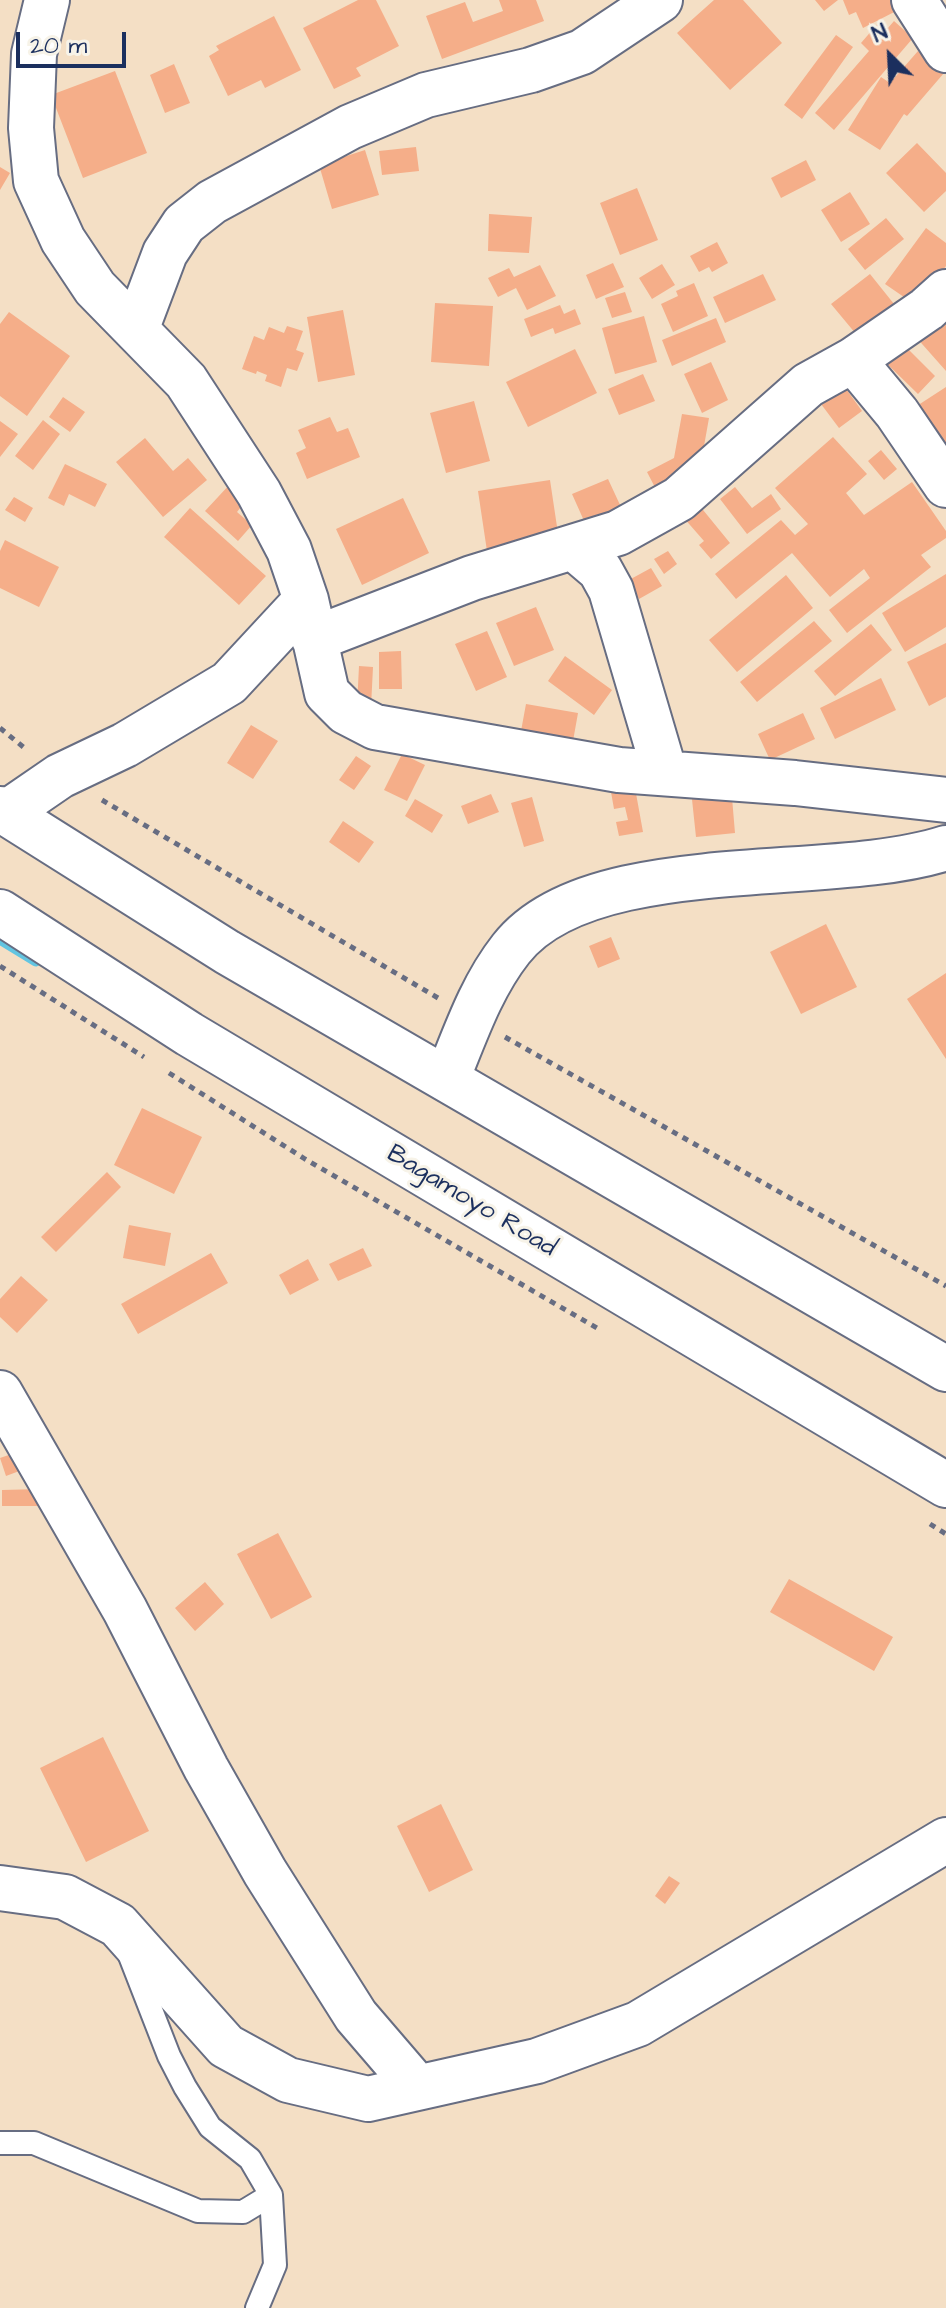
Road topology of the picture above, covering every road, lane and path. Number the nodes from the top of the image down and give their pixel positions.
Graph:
1 (47, 0) edge
2 (660, 0) edge
3 (914, 0) edge
4 (946, 50) edge
5 (15, 136) edge
6 (946, 292) edge
7 (136, 330) junction
8 (853, 360) junction
9 (946, 485) edge
10 (573, 547) junction
11 (310, 620) junction
12 (665, 773) junction
13 (946, 800) edge
14 (3, 811) edge
15 (946, 848) edge
16 (0, 912) edge
17 (447, 1079) junction
18 (946, 1369) edge
19 (0, 1393) edge
20 (946, 1485) edge
21 (946, 1840) edge
22 (0, 1888) edge
23 (118, 1925) junction
24 (417, 2087) junction
25 (0, 2143) edge
26 (271, 2195) junction
27 (257, 2308) edge

1 - 5 main road
2 - 7 main road
3 - 4 main road
5 - 7 main road
6 - 8 main road
7 - 11 main road
8 - 9 main road
8 - 10 main road
10 - 11 main road
10 - 12 main road
11 - 12 main road
11 - 14 main road
12 - 13 main road
14 - 17 main road
15 - 17 main road
16 - 20 main road, Bagamoyo Road
17 - 18 main road
19 - 24 main road
21 - 24 main road
22 - 23 main road
23 - 24 main road
23 - 26 lane
25 - 26 lane
26 - 27 lane

